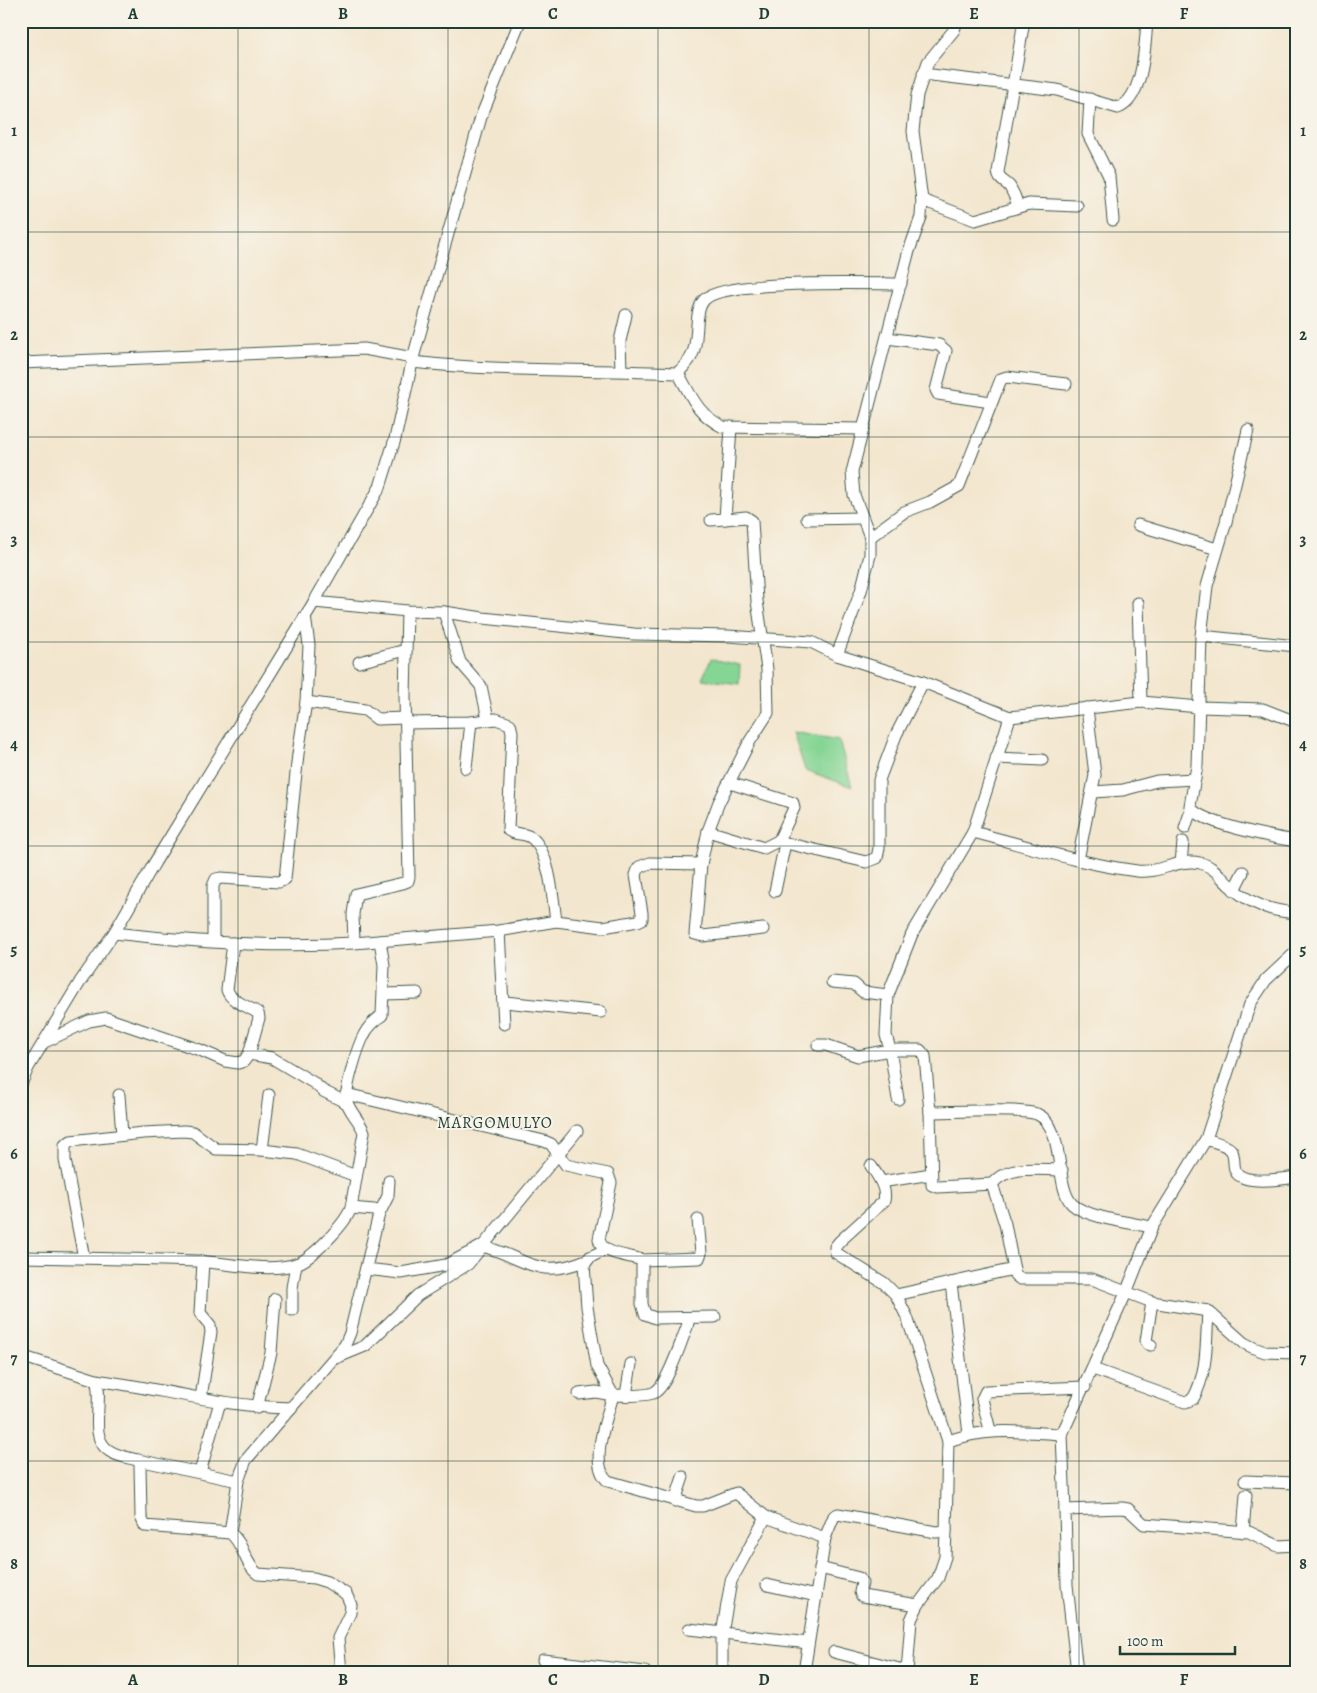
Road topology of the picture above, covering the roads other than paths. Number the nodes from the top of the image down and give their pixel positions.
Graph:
1 (520, 21) edge
2 (957, 21) edge
3 (1024, 21) edge
4 (1147, 21) edge
5 (923, 74) junction
6 (1012, 84) junction
7 (1090, 100) junction
8 (922, 200) junction
9 (1018, 206) junction
10 (1077, 206) dead end
11 (1113, 220) dead end
12 (900, 284) junction
13 (626, 315) dead end
14 (886, 338) junction
15 (413, 360) junction
16 (21, 363) edge
17 (621, 370) junction
18 (678, 373) junction
19 (1066, 384) dead end
20 (992, 402) junction
21 (731, 427) junction
22 (863, 429) junction
23 (1248, 430) dead end
24 (862, 518) junction
25 (725, 519) junction
26 (807, 519) dead end
27 (711, 520) dead end
28 (1138, 525) dead end
29 (870, 537) junction
30 (1218, 549) junction
31 (314, 602) junction
32 (1138, 604) dead end
33 (406, 611) junction
34 (444, 612) junction
35 (305, 616) junction
36 (1201, 636) junction
37 (764, 640) junction
38 (1296, 646) edge
39 (406, 650) junction
40 (837, 655) junction
41 (359, 662) dead end
42 (923, 682) junction
43 (306, 702) junction
44 (1141, 702) junction
45 (1200, 707) junction
46 (1087, 708) junction
47 (1010, 718) junction
48 (488, 719) junction
49 (406, 720) junction
50 (471, 722) junction
51 (1296, 722) edge
52 (996, 758) junction
53 (1042, 760) dead end
54 (466, 768) dead end
55 (1195, 779) junction
56 (730, 783) junction
57 (1093, 792) junction
58 (1191, 810) junction
59 (1185, 828) dead end
60 (708, 831) junction
61 (973, 832) junction
62 (1296, 841) edge
63 (783, 842) junction
64 (1184, 842) dead end
65 (1078, 860) junction
66 (1181, 863) junction
67 (700, 864) junction
68 (1243, 872) dead end
69 (1234, 890) junction
70 (775, 891) dead end
71 (1296, 913) edge
72 (556, 921) junction
73 (763, 929) dead end
74 (499, 931) junction
75 (114, 933) junction
76 (213, 941) junction
77 (380, 941) junction
78 (354, 942) junction
79 (233, 943) junction
80 (1296, 952) edge
81 (832, 982) dead end
82 (418, 993) dead end
83 (384, 994) junction
84 (888, 995) junction
85 (505, 1002) junction
86 (601, 1012) dead end
87 (504, 1024) dead end
88 (46, 1042) junction
89 (818, 1045) dead end
90 (890, 1050) junction
91 (249, 1054) junction
92 (21, 1084) edge
93 (119, 1095) dead end
94 (268, 1095) dead end
95 (347, 1098) junction
96 (898, 1099) dead end
97 (930, 1112) junction
98 (577, 1131) dead end
99 (122, 1135) junction
100 (1206, 1139) junction
101 (262, 1150) junction
102 (558, 1154) junction
103 (871, 1166) dead end
104 (1062, 1170) junction
105 (931, 1174) junction
106 (356, 1176) junction
107 (1296, 1177) edge
108 (389, 1181) dead end
109 (881, 1182) junction
110 (992, 1184) junction
111 (351, 1208) junction
112 (379, 1214) junction
113 (698, 1220) dead end
114 (1152, 1227) junction
115 (485, 1246) junction
116 (605, 1250) junction
117 (21, 1257) edge
118 (84, 1258) junction
119 (586, 1260) junction
120 (642, 1260) junction
121 (203, 1262) junction
122 (296, 1264) junction
123 (366, 1269) junction
124 (1014, 1269) junction
125 (951, 1283) junction
126 (1126, 1293) junction
127 (896, 1295) junction
128 (275, 1299) dead end
129 (1152, 1302) junction
130 (292, 1310) dead end
131 (1208, 1312) junction
132 (715, 1317) dead end
133 (689, 1318) junction
134 (1151, 1345) dead end
135 (1296, 1353) edge
136 (21, 1356) edge
137 (336, 1358) junction
138 (631, 1364) dead end
139 (1093, 1369) junction
140 (96, 1380) junction
141 (1085, 1387) junction
142 (579, 1394) dead end
143 (613, 1395) junction
144 (626, 1395) junction
145 (201, 1398) junction
146 (220, 1402) junction
147 (257, 1408) junction
148 (291, 1408) junction
149 (990, 1430) junction
150 (970, 1434) junction
151 (1062, 1434) junction
152 (948, 1441) junction
153 (138, 1460) junction
154 (200, 1472) junction
155 (683, 1477) dead end
156 (1245, 1481) dead end
157 (238, 1482) junction
158 (1296, 1483) edge
159 (1246, 1495) dead end
160 (675, 1501) junction
161 (1065, 1510) junction
162 (766, 1517) junction
163 (946, 1531) junction
164 (1243, 1532) junction
165 (230, 1533) junction
166 (825, 1538) junction
167 (1296, 1545) edge
168 (820, 1568) junction
169 (767, 1585) dead end
170 (816, 1596) junction
171 (918, 1605) junction
172 (689, 1630) dead end
173 (722, 1634) junction
174 (808, 1643) junction
175 (834, 1652) dead end
176 (543, 1660) dead end
177 (907, 1671) edge
178 (341, 1672) edge
179 (645, 1672) edge
180 (722, 1672) edge
181 (804, 1672) edge
182 (1077, 1672) edge

1 - 15 street
2 - 5 street
3 - 6 street
4 - 7 street
5 - 6 street
5 - 8 street
6 - 7 street
6 - 9 street
7 - 11 street
8 - 9 street
8 - 12 street
9 - 10 street
12 - 14 street
12 - 18 street
13 - 17 street
14 - 20 street
14 - 22 street
15 - 16 street
15 - 17 street
15 - 31 street
17 - 18 street
18 - 21 street
19 - 20 street
20 - 29 street
21 - 22 street
21 - 25 street
22 - 24 street
23 - 30 street
24 - 26 street
24 - 29 street
25 - 27 street
25 - 37 street
28 - 30 street
29 - 40 street
30 - 36 street
31 - 33 street
31 - 35 street
32 - 44 street
33 - 34 street
33 - 39 street
34 - 37 street
34 - 48 street
35 - 43 street
35 - 75 street
36 - 38 street
36 - 45 street
37 - 40 street
37 - 56 street
39 - 41 street
39 - 49 street
40 - 42 street
42 - 47 street
42 - 63 street
43 - 49 street
43 - 76 street
44 - 45 street
44 - 46 street
45 - 51 street
45 - 55 street
46 - 47 street
46 - 57 street
47 - 52 street
48 - 50 street
48 - 72 street
49 - 50 street
49 - 78 street
50 - 54 street
52 - 53 street
52 - 61 street
55 - 57 street
55 - 58 street
56 - 60 street
56 - 63 street
57 - 65 street
58 - 59 street
58 - 62 street
60 - 63 street
60 - 67 street
61 - 65 street
61 - 84 street
63 - 70 street
64 - 66 street
65 - 66 street
66 - 69 street
67 - 72 street
67 - 73 street
68 - 69 street
69 - 71 street
72 - 74 street
74 - 77 street
74 - 85 street
75 - 76 street
75 - 88 street
76 - 79 street
77 - 78 street
77 - 83 street
78 - 79 street
79 - 91 street
80 - 100 street
81 - 84 street
82 - 83 street
83 - 95 street
84 - 90 street
85 - 86 street
85 - 87 street
88 - 91 street
88 - 92 street
89 - 90 street
90 - 96 street
90 - 97 street
91 - 95 street
93 - 99 street
94 - 101 street
95 - 102 street
95 - 106 street
97 - 104 street
97 - 105 street
98 - 102 street
99 - 101 street
99 - 118 street
100 - 107 street
100 - 114 street
101 - 106 street
102 - 115 street
102 - 116 street
103 - 109 street
104 - 110 street
104 - 114 street
105 - 109 street
105 - 110 street
106 - 111 street
108 - 112 street
109 - 127 street
110 - 124 street
111 - 112 street
111 - 122 street
112 - 123 street
113 - 120 street
114 - 126 street
115 - 119 street
115 - 123 street
115 - 137 street
116 - 119 street
116 - 120 street
117 - 118 street
118 - 121 street
119 - 143 street
120 - 133 street
121 - 122 street
121 - 145 street
122 - 130 street
123 - 137 street
124 - 125 street
124 - 126 street
125 - 127 street
125 - 150 street
126 - 129 street
126 - 139 street
127 - 152 street
128 - 147 street
129 - 131 street
129 - 134 street
131 - 135 street
131 - 139 street
132 - 133 street
133 - 144 street
136 - 140 street
137 - 148 street
138 - 144 street
139 - 141 street
140 - 145 street
140 - 153 street
141 - 149 street
141 - 151 street
142 - 143 street
143 - 144 street
143 - 160 street
145 - 146 street
146 - 147 street
146 - 154 street
147 - 148 street
148 - 157 street
149 - 150 street
149 - 151 street
150 - 152 street
151 - 161 street
152 - 163 street
153 - 154 street
153 - 165 street
154 - 157 street
155 - 160 street
156 - 158 street
157 - 165 street
159 - 164 street
160 - 162 street
161 - 164 street
161 - 182 street
162 - 166 street
162 - 173 street
163 - 166 street
163 - 171 street
164 - 167 street
165 - 178 street
166 - 168 street
168 - 170 street
168 - 171 street
169 - 170 street
170 - 174 street
171 - 177 street
172 - 173 street
173 - 174 street
173 - 180 street
174 - 181 street
175 - 177 street
176 - 179 street

